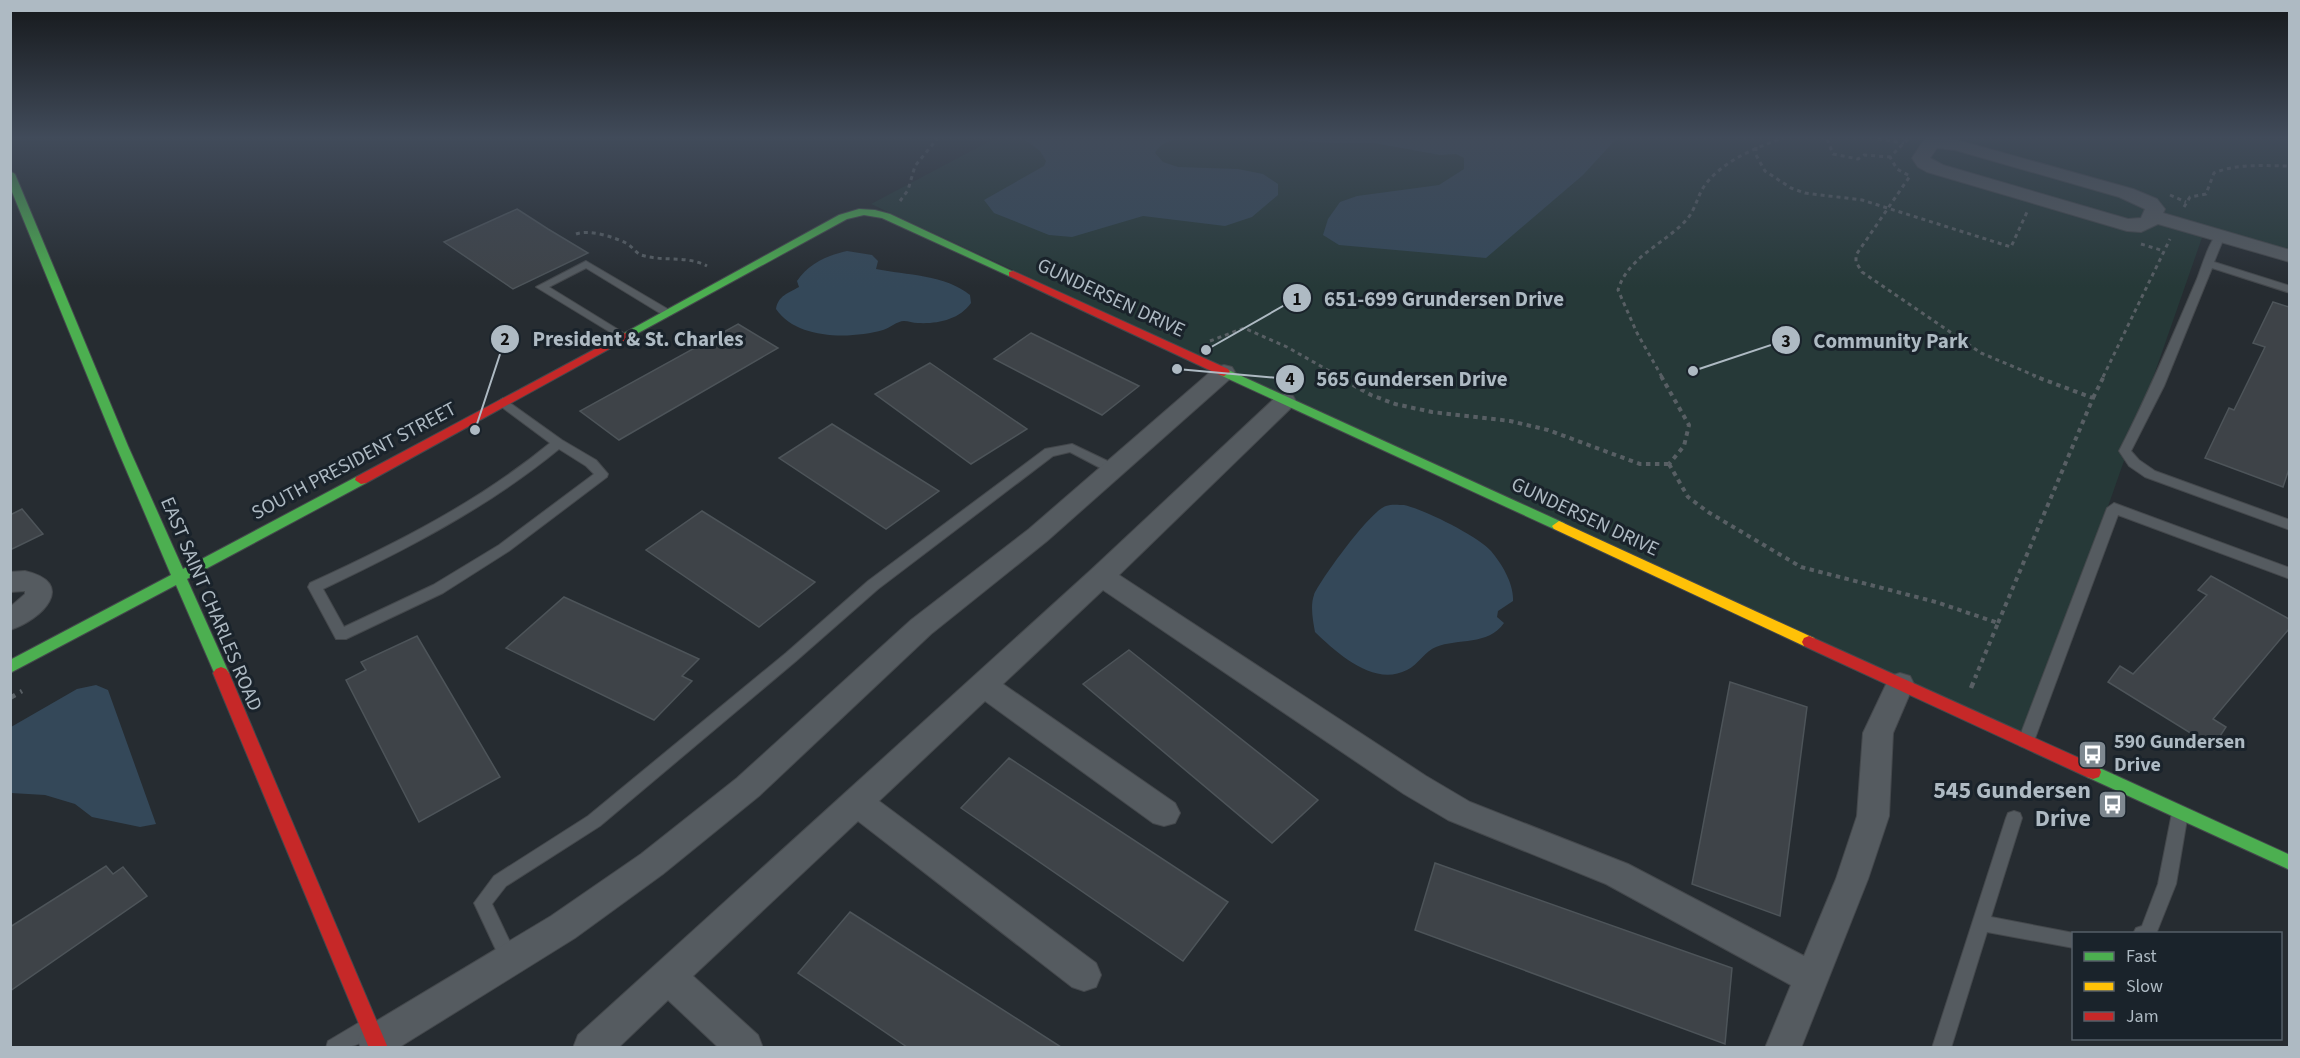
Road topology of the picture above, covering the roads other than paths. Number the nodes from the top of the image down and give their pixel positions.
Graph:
1 (13, 188) edge
2 (2002, 188) edge
3 (2106, 188) edge
4 (17, 207) edge
5 (863, 211) joint
6 (2152, 216) junction
7 (2220, 236) junction
8 (2289, 256) edge
9 (2207, 263) junction
10 (2289, 290) edge
11 (667, 313) junction
12 (623, 337) junction
13 (1224, 372) junction
14 (1285, 400) junction
15 (504, 402) junction
16 (558, 443) junction
17 (1113, 469) junction
18 (2289, 525) edge
19 (2289, 574) edge
20 (180, 576) junction
21 (1101, 576) junction
22 (10, 582) edge
23 (10, 620) edge
24 (10, 667) edge
25 (1900, 684) junction
26 (983, 685) junction
27 (2026, 741) junction
28 (856, 802) junction
29 (1164, 813) dead end
30 (2180, 813) junction
31 (2014, 818) dead end
32 (2289, 863) edge
33 (1981, 923) junction
34 (2148, 932) edge
35 (2072, 940) edge
36 (509, 958) junction
37 (1084, 975) dead end
38 (668, 976) junction
39 (1812, 978) junction
40 (375, 1038) edge
41 (335, 1047) edge
42 (591, 1047) edge
43 (745, 1047) edge
44 (1783, 1047) edge
45 (1941, 1047) edge

1 - 4 street, EAST SAINT CHARLES ROAD
2 - 6 street
3 - 6 street
4 - 20 street, EAST SAINT CHARLES ROAD
5 - 11 street, SOUTH PRESIDENT STREET
5 - 13 street, GUNDERSEN DRIVE
6 - 7 street
7 - 8 street
7 - 9 lane
9 - 10 lane
9 - 18 lane
11 - 12 street, SOUTH PRESIDENT STREET
11 - 12 lane
12 - 15 street, SOUTH PRESIDENT STREET
13 - 14 street, GUNDERSEN DRIVE
13 - 17 street
14 - 21 street
14 - 25 street, GUNDERSEN DRIVE
15 - 16 lane
15 - 20 street, SOUTH PRESIDENT STREET
16 - 16 lane
17 - 36 street
17 - 36 lane
19 - 27 lane
20 - 24 street, SOUTH PRESIDENT STREET
20 - 40 street, EAST SAINT CHARLES ROAD
21 - 26 street
21 - 39 street
22 - 23 street
25 - 27 street, GUNDERSEN DRIVE
25 - 39 street
26 - 28 street
26 - 29 street
27 - 30 street, GUNDERSEN DRIVE
28 - 37 street
28 - 38 street
30 - 32 street, GUNDERSEN DRIVE
30 - 34 lane
31 - 33 lane
33 - 35 lane
33 - 45 lane
36 - 40 street
38 - 42 street
38 - 43 street
39 - 44 street
40 - 41 lane

